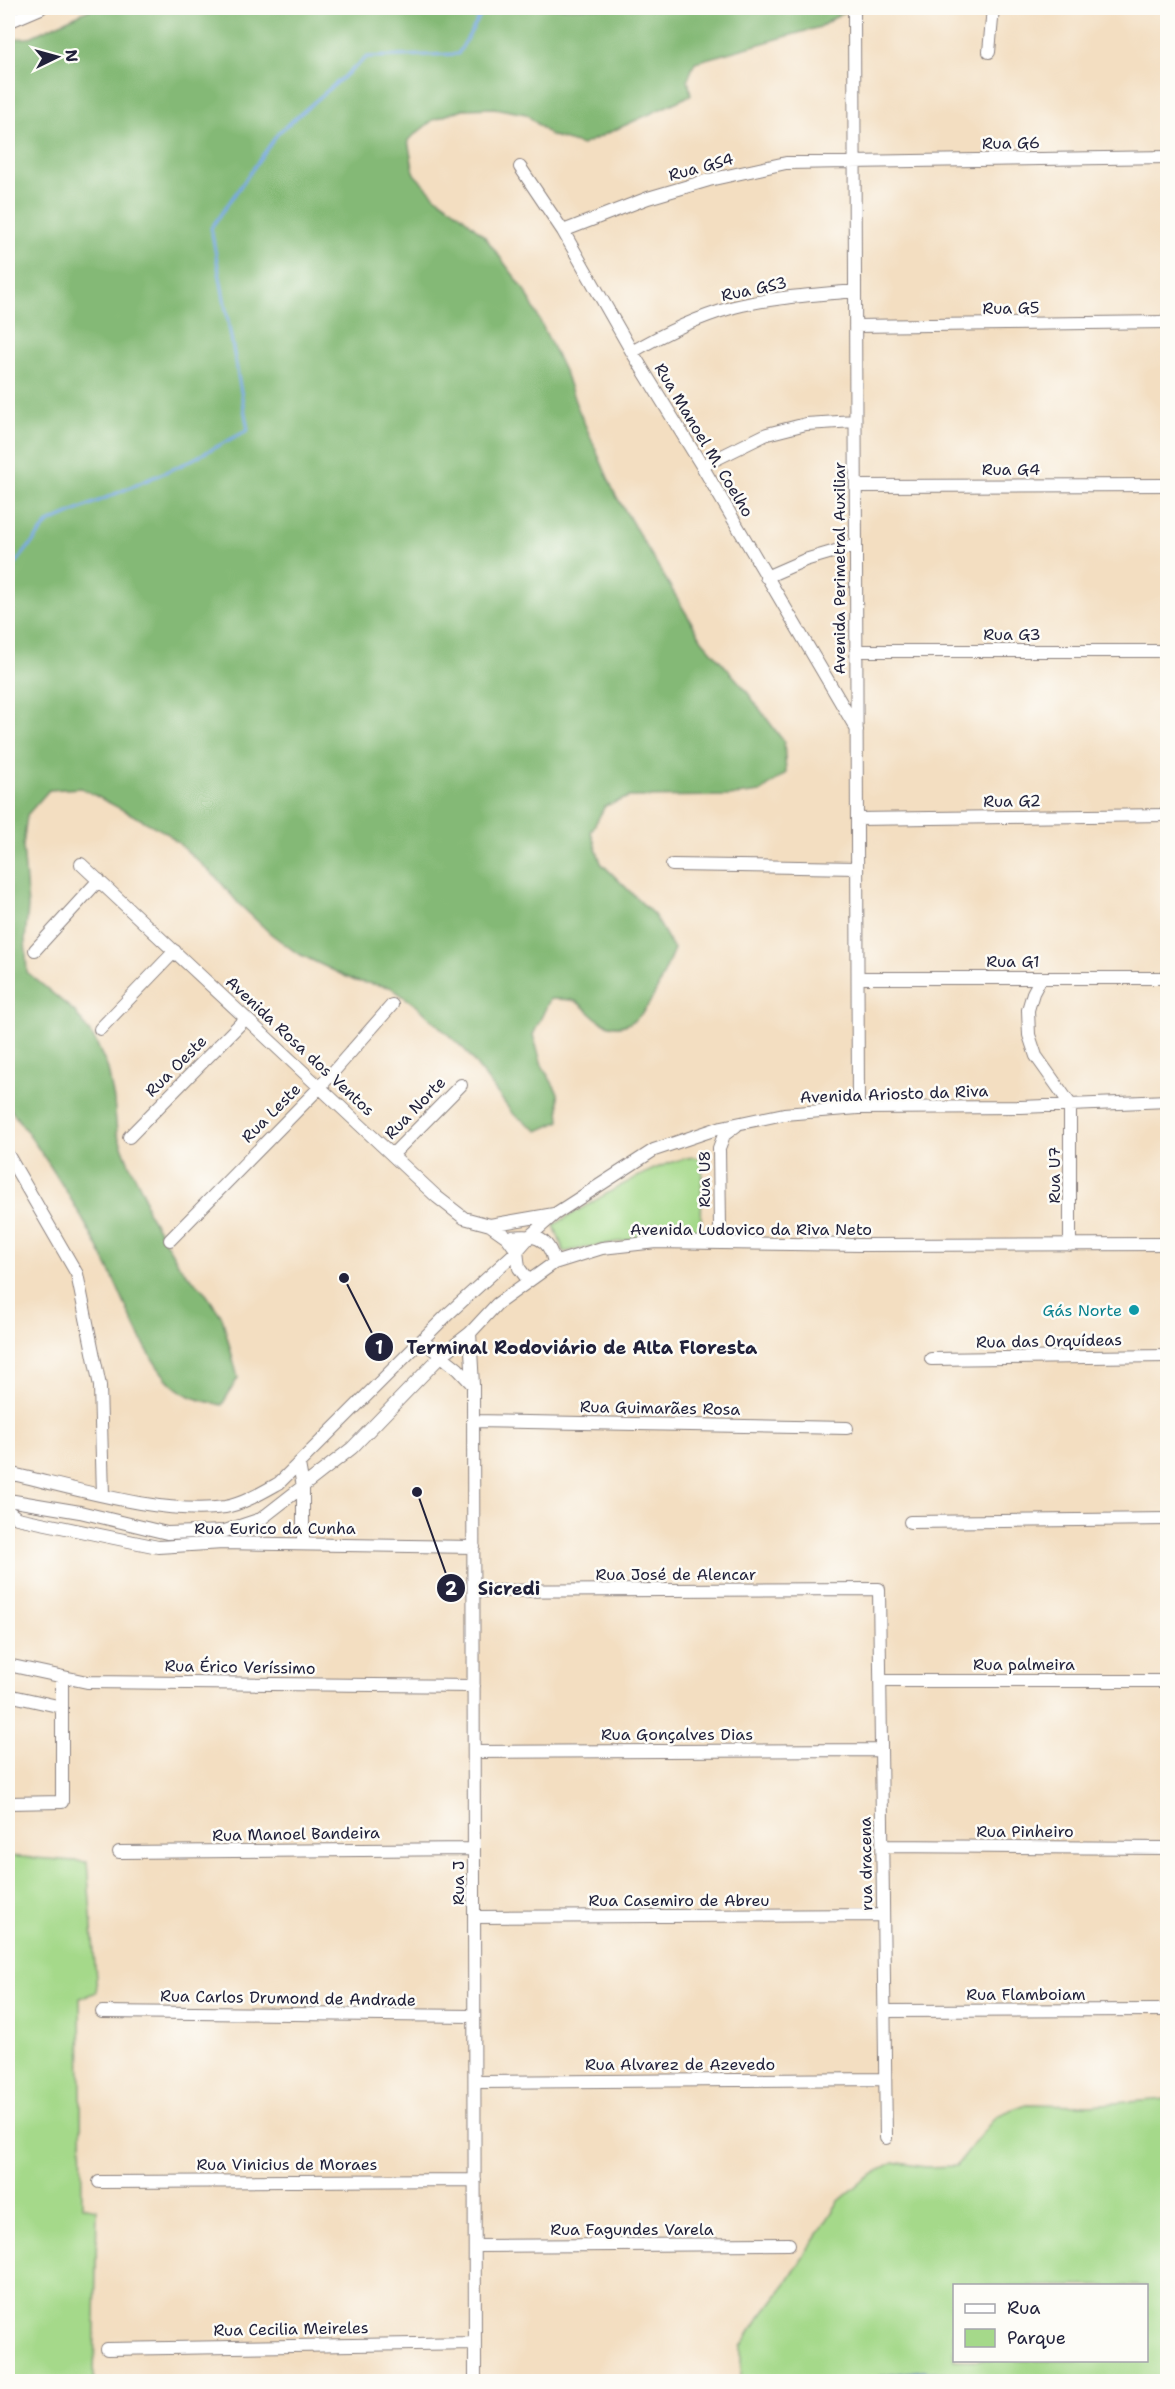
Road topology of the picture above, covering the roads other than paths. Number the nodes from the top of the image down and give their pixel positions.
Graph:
1 (41, 8) edge
2 (854, 8) edge
3 (993, 8) edge
4 (8, 22) edge
5 (989, 52) dead end
6 (1167, 158) edge
7 (854, 161) junction
8 (520, 167) dead end
9 (563, 231) junction
10 (855, 291) junction
11 (1167, 322) edge
12 (855, 326) junction
13 (632, 352) junction
14 (855, 421) junction
15 (702, 466) junction
16 (1167, 484) edge
17 (856, 486) junction
18 (856, 545) junction
19 (766, 577) junction
20 (856, 651) junction
21 (1167, 651) edge
22 (857, 730) junction
23 (1167, 815) edge
24 (857, 819) junction
25 (81, 864) dead end
26 (672, 865) dead end
27 (857, 868) junction
28 (99, 880) junction
29 (35, 950) dead end
30 (175, 951) junction
31 (858, 978) junction
32 (1041, 978) junction
33 (1167, 978) edge
34 (392, 1005) dead end
35 (246, 1018) junction
36 (100, 1029) dead end
37 (461, 1084) dead end
38 (320, 1087) junction
39 (1167, 1101) edge
40 (1070, 1104) junction
41 (858, 1108) junction
42 (742, 1123) junction
43 (703, 1133) junction
44 (129, 1137) dead end
45 (716, 1147) junction
46 (8, 1155) edge
47 (393, 1155) junction
48 (716, 1187) junction
49 (555, 1214) junction
50 (490, 1225) junction
51 (531, 1235) junction
52 (507, 1237) junction
53 (170, 1240) dead end
54 (705, 1243) junction
55 (729, 1243) junction
56 (1167, 1244) edge
57 (1070, 1245) junction
58 (517, 1251) junction
59 (554, 1263) junction
60 (528, 1280) junction
61 (470, 1333) junction
62 (423, 1341) junction
63 (442, 1355) junction
64 (1167, 1356) edge
65 (931, 1359) dead end
66 (473, 1385) junction
67 (473, 1421) junction
68 (847, 1428) dead end
69 (298, 1464) junction
70 (8, 1475) edge
71 (303, 1487) junction
72 (103, 1495) junction
73 (8, 1500) edge
74 (8, 1511) edge
75 (80, 1512) junction
76 (1167, 1520) edge
77 (910, 1522) dead end
78 (79, 1531) junction
79 (224, 1537) junction
80 (303, 1543) junction
81 (474, 1546) junction
82 (879, 1589) joint
83 (474, 1591) junction
84 (8, 1665) edge
85 (62, 1677) junction
86 (880, 1680) junction
87 (1167, 1681) edge
88 (474, 1686) junction
89 (8, 1695) edge
90 (62, 1707) junction
91 (881, 1750) junction
92 (474, 1752) junction
93 (8, 1803) edge
94 (882, 1846) junction
95 (1167, 1848) edge
96 (474, 1849) junction
97 (118, 1852) dead end
98 (883, 1915) junction
99 (474, 1917) junction
100 (1167, 2010) edge
101 (884, 2011) junction
102 (102, 2012) dead end
103 (474, 2016) junction
104 (885, 2079) junction
105 (475, 2082) junction
106 (886, 2138) dead end
107 (475, 2180) junction
108 (99, 2182) dead end
109 (789, 2244) dead end
110 (475, 2246) junction
111 (475, 2343) junction
112 (107, 2349) dead end
113 (475, 2382) edge

1 - 4 street
2 - 7 street, Avenida Perimetral Auxiliar
3 - 5 street
6 - 7 street, Rua G6
7 - 9 street, Rua GS4
7 - 10 street, Avenida Perimetral Auxiliar
8 - 9 street, Rua Manoel M. Coelho
9 - 13 street, Rua Manoel M. Coelho
10 - 12 street, Avenida Perimetral Auxiliar
10 - 13 street, Rua GS3
11 - 12 street, Rua G5
12 - 14 street, Avenida Perimetral Auxiliar
13 - 15 street, Rua Manoel M. Coelho
14 - 15 street
14 - 17 street, Avenida Perimetral Auxiliar
15 - 19 street, Rua Manoel M. Coelho
16 - 17 street, Rua G4
17 - 18 street, Avenida Perimetral Auxiliar
18 - 19 street
18 - 20 street, Avenida Perimetral Auxiliar
19 - 22 street, Rua Manoel M. Coelho
20 - 21 street, Rua G3
20 - 22 street, Avenida Perimetral Auxiliar
22 - 24 street, Avenida Perimetral Auxiliar
23 - 24 street, Rua G2
24 - 27 street, Avenida Perimetral Auxiliar
25 - 28 street, Avenida Rosa dos Ventos
26 - 27 street
27 - 31 street, Avenida Perimetral Auxiliar
28 - 29 street
28 - 30 street, Avenida Rosa dos Ventos
30 - 35 street, Avenida Rosa dos Ventos
30 - 36 street
31 - 32 street, Rua G1
31 - 41 street, Avenida Perimetral Auxiliar
32 - 33 street, Rua G1
32 - 40 street
34 - 38 street, Rua Leste
35 - 38 street, Avenida Rosa dos Ventos
35 - 44 street, Rua Oeste
37 - 47 street, Rua Norte
38 - 47 street, Avenida Rosa dos Ventos
38 - 53 street, Rua Leste
39 - 40 street, Avenida Ariosto da Riva
40 - 41 street, Avenida Ariosto da Riva
40 - 57 street, Rua U7
41 - 42 street, Avenida Ariosto da Riva
42 - 43 street, Avenida Ariosto da Riva
42 - 45 street, Rua U8
43 - 45 street, Rua U8
43 - 49 street, Avenida Ariosto da Riva
45 - 48 street, Rua U8
46 - 72 street
47 - 50 street, Avenida Rosa dos Ventos
48 - 54 street, Rua U8
48 - 55 street, Rua U8
49 - 50 street
49 - 51 street, Avenida Ariosto da Riva
50 - 52 street, Avenida Rosa dos Ventos
51 - 52 street
51 - 58 street, Avenida Ariosto da Riva
51 - 59 street
52 - 58 street, Avenida Rosa dos Ventos
54 - 55 street, Avenida Ludovico da Riva Neto
54 - 59 street, Avenida Ludovico da Riva Neto
55 - 57 street, Avenida Ludovico da Riva Neto
56 - 57 street, Avenida Ludovico da Riva Neto
58 - 60 street
58 - 62 street, Avenida Ariosto da Riva
59 - 60 street, Avenida Ludovico da Riva Neto
60 - 61 street, Avenida Ludovico da Riva Neto
61 - 63 street, Avenida Ludovico da Riva Neto
61 - 66 street, Rua J
62 - 63 street
62 - 69 street, Avenida Ariosto da Riva
63 - 66 street
63 - 71 street, Avenida Ludovico da Riva Neto
64 - 65 street, Rua das Orquídeas
66 - 67 street, Rua J
67 - 68 street, Rua Guimarães Rosa
67 - 81 street, Rua J
69 - 71 street
69 - 72 street, Avenida Ariosto da Riva
70 - 72 street, Avenida Ariosto da Riva
71 - 79 street, Avenida Ludovico da Riva Neto
71 - 80 street
73 - 75 street, Avenida Ludovico da Riva Neto
74 - 78 street, Rua Eurico da Cunha
75 - 78 street
75 - 79 street, Avenida Ludovico da Riva Neto
76 - 77 street
78 - 79 street, Rua Eurico da Cunha
79 - 80 street, Rua Eurico da Cunha
80 - 81 street, Rua Eurico da Cunha
81 - 83 street, Rua J
82 - 83 street, Rua José de Alencar
82 - 86 street, rua dracena
83 - 88 street, Rua J
84 - 85 street, Rua Érico Veríssimo
85 - 88 street, Rua Érico Veríssimo
85 - 90 street
86 - 87 street, Rua palmeira
86 - 91 street, rua dracena
88 - 92 street, Rua J
89 - 90 street
90 - 93 street
91 - 92 street, Rua Gonçalves Dias
91 - 94 street, rua dracena
92 - 96 street, Rua J
94 - 95 street, Rua Pinheiro
94 - 98 street, rua dracena
96 - 97 street, Rua Manoel Bandeira
96 - 99 street, Rua J
98 - 99 street, Rua Casemiro de Abreu
98 - 101 street, rua dracena
99 - 103 street, Rua J
100 - 101 street, Rua Flamboiam
101 - 104 street, rua dracena
102 - 103 street, Rua Carlos Drumond de Andrade
103 - 105 street, Rua J
104 - 105 street, Rua Alvarez de Azevedo
104 - 106 street, rua dracena
105 - 107 street, Rua J
107 - 108 street, Rua Vinicius de Moraes
107 - 110 street, Rua J
109 - 110 street, Rua Fagundes Varela
110 - 111 street, Rua J
111 - 112 street, Rua Cecilia Meireles
111 - 113 street, Rua J

